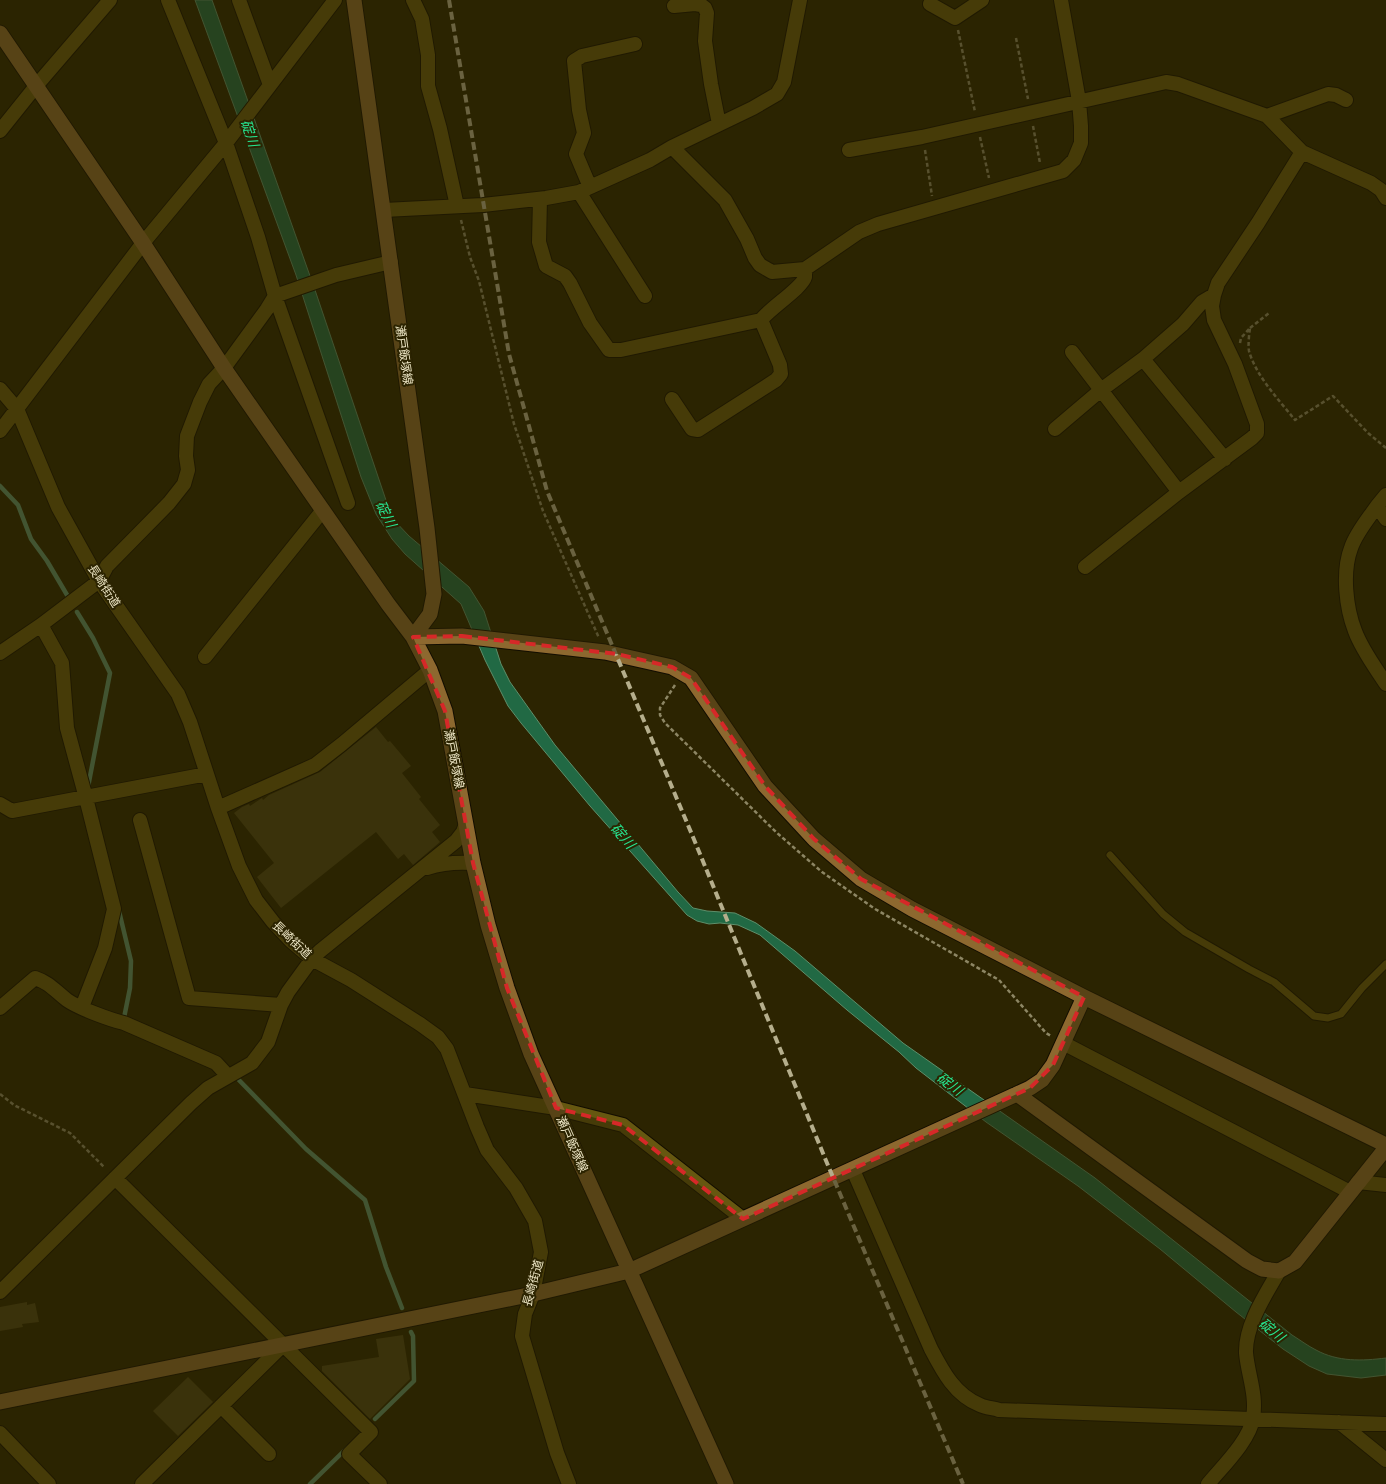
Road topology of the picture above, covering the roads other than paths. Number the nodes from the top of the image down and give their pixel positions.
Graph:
1 (110, 0) edge
2 (168, 0) edge
3 (239, 0) edge
4 (335, 0) edge
5 (354, 0) edge
6 (413, 0) edge
7 (800, 0) edge
8 (982, 0) edge
9 (1061, 0) edge
10 (930, 4) dead end
11 (674, 6) dead end
12 (0, 34) edge
13 (635, 44) dead end
14 (36, 86) junction
15 (268, 88) junction
16 (1346, 100) dead end
17 (1079, 101) junction
18 (1267, 116) junction
19 (719, 124) junction
20 (0, 131) edge
21 (228, 140) junction
22 (672, 147) junction
23 (849, 150) dead end
24 (1302, 152) junction
25 (585, 189) junction
26 (1386, 198) edge
27 (540, 199) junction
28 (457, 206) junction
29 (384, 210) junction
30 (143, 243) junction
31 (391, 262) junction
32 (805, 269) junction
33 (277, 295) junction
34 (1214, 295) junction
35 (645, 296) dead end
36 (761, 320) junction
37 (1072, 352) dead end
38 (1143, 359) junction
39 (224, 368) junction
40 (0, 389) edge
41 (1101, 390) junction
42 (672, 398) dead end
43 (17, 409) junction
44 (1055, 429) dead end
45 (0, 431) edge
46 (1225, 459) junction
47 (1179, 492) junction
48 (1381, 501) edge
49 (348, 503) dead end
50 (323, 510) junction
51 (1386, 519) edge
52 (1085, 567) dead end
53 (99, 581) junction
54 (41, 625) junction
55 (413, 637) junction
56 (0, 653) edge
57 (205, 657) dead end
58 (430, 670) junction
59 (1386, 684) edge
60 (207, 774) junction
61 (86, 798) junction
62 (0, 804) edge
63 (218, 808) junction
64 (140, 820) dead end
65 (466, 824) junction
66 (1110, 855) dead end
67 (473, 863) junction
68 (421, 870) junction
69 (312, 959) junction
70 (1386, 964) edge
71 (1084, 997) junction
72 (281, 1004) junction
73 (82, 1007) junction
74 (0, 1008) edge
75 (1063, 1043) junction
76 (228, 1076) junction
77 (465, 1094) junction
78 (1017, 1094) junction
79 (556, 1108) junction
80 (1386, 1147) edge
81 (853, 1170) junction
82 (115, 1178) junction
83 (1386, 1186) edge
84 (1354, 1187) junction
85 (743, 1220) junction
86 (629, 1271) junction
87 (1279, 1271) junction
88 (0, 1292) edge
89 (533, 1294) junction
90 (283, 1345) junction
91 (0, 1402) edge
92 (221, 1406) junction
93 (1253, 1419) junction
94 (1340, 1422) junction
95 (1386, 1424) edge
96 (0, 1433) edge
97 (269, 1454) dead end
98 (1386, 1460) edge
99 (49, 1484) edge
100 (142, 1484) edge
101 (380, 1484) edge
102 (568, 1484) edge
103 (726, 1484) edge
104 (1208, 1484) edge

1 - 14 street
2 - 21 street
3 - 15 street
4 - 15 street
5 - 29 street, 瀬戸飯塚線
6 - 28 street
7 - 19 street
8 - 10 street
9 - 17 street
11 - 19 street
12 - 14 street
13 - 25 street
14 - 20 street
14 - 30 street
15 - 21 street
16 - 18 street
17 - 18 street
17 - 23 street
17 - 32 street
18 - 24 street
19 - 22 street
21 - 30 street
21 - 33 street
22 - 25 street
22 - 32 street
24 - 26 street
24 - 34 street
25 - 27 street
25 - 35 street
27 - 28 street
27 - 36 street
28 - 29 street
29 - 31 street, 瀬戸飯塚線
30 - 39 street
30 - 43 street
31 - 33 street
31 - 55 street, 瀬戸飯塚線
32 - 36 street
33 - 39 street
33 - 49 street
34 - 38 street
34 - 46 street
36 - 42 street
37 - 41 street
38 - 41 street
38 - 46 street
39 - 50 street
39 - 53 street
40 - 43 street, 長崎街道
41 - 44 street
41 - 47 street
43 - 45 street
43 - 53 street, 長崎街道
46 - 47 street
47 - 52 street
48 - 51 street
48 - 59 street
50 - 55 street
50 - 57 street
53 - 54 street
53 - 60 street, 長崎街道
54 - 56 street
54 - 61 street
55 - 58 street, 瀬戸飯塚線
55 - 71 street
58 - 63 street
58 - 65 street, 瀬戸飯塚線
60 - 61 street
60 - 63 street, 長崎街道
61 - 62 street
61 - 73 street
63 - 69 street, 長崎街道
64 - 72 street
65 - 67 street, 瀬戸飯塚線
65 - 68 street
66 - 70 lane
67 - 68 street
67 - 79 street, 瀬戸飯塚線
68 - 69 street
69 - 72 street
69 - 77 street, 長崎街道
71 - 75 street
71 - 80 street
72 - 76 street
73 - 74 street
73 - 76 street
75 - 78 street
75 - 84 street
76 - 82 street
77 - 79 street
77 - 89 street, 長崎街道
78 - 81 street
78 - 87 street
79 - 85 street
79 - 86 street, 瀬戸飯塚線
80 - 84 street
81 - 85 street
81 - 93 street
82 - 88 street
82 - 90 street
83 - 84 street
84 - 87 street
85 - 86 street
86 - 89 street
86 - 103 street, 瀬戸飯塚線
87 - 93 street
89 - 90 street
89 - 102 street, 長崎街道
90 - 91 street
90 - 92 street
90 - 101 street
92 - 97 street
92 - 100 street
93 - 94 street
93 - 104 street
94 - 95 street
94 - 98 street
96 - 99 street

